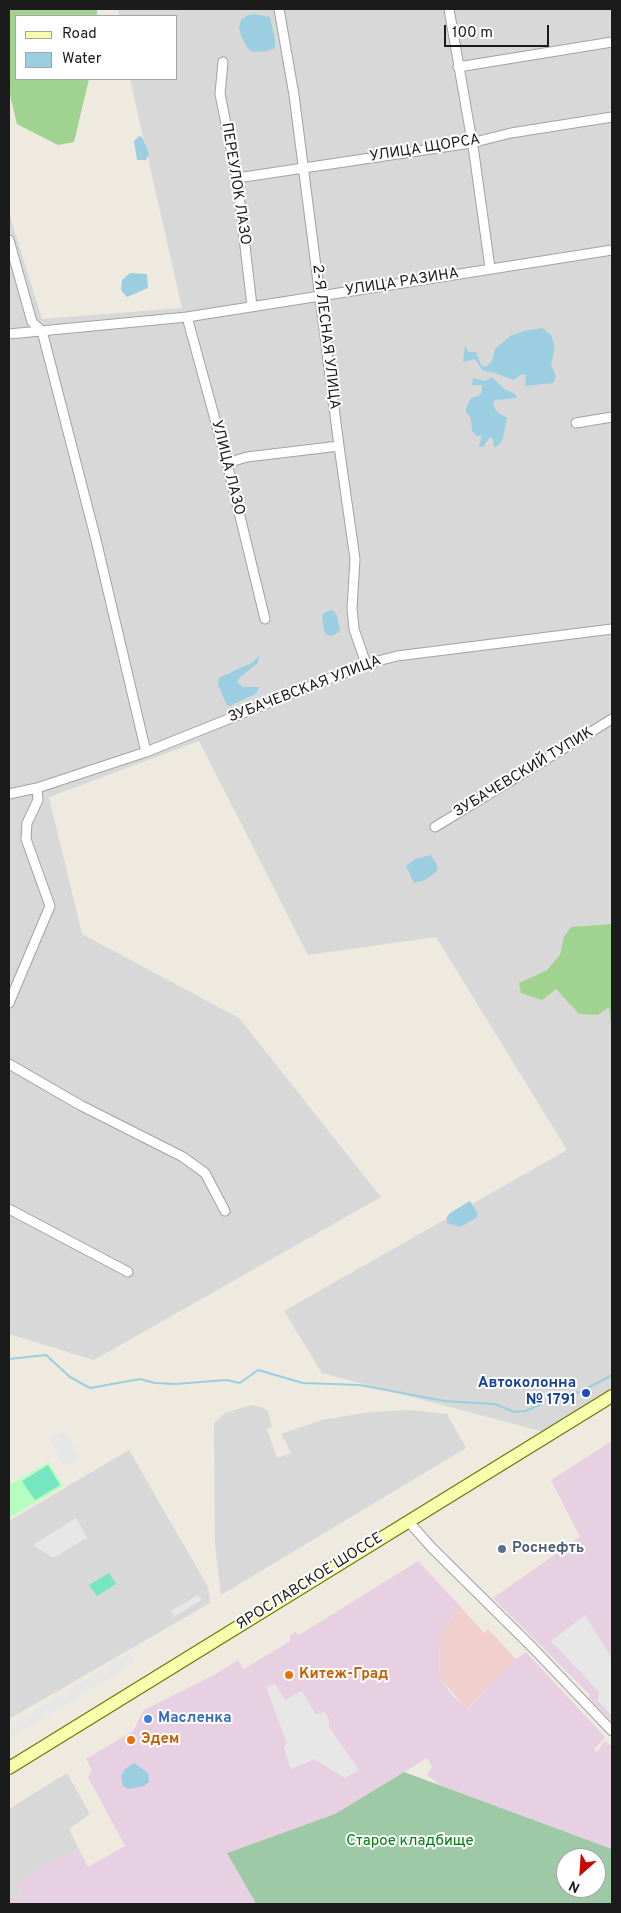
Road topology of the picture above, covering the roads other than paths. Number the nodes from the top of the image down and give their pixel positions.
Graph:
1 (278, 9) edge
2 (449, 9) edge
3 (612, 42) edge
4 (223, 62) dead end
5 (458, 67) junction
6 (612, 117) edge
7 (471, 143) junction
8 (304, 167) junction
9 (237, 178) junction
10 (9, 240) edge
11 (612, 250) edge
12 (490, 268) junction
13 (319, 296) junction
14 (252, 306) junction
15 (187, 317) junction
16 (42, 331) junction
17 (9, 334) edge
18 (612, 417) edge
19 (576, 423) dead end
20 (338, 446) junction
21 (227, 463) junction
22 (265, 619) dead end
23 (612, 629) edge
24 (366, 664) junction
25 (612, 719) edge
26 (146, 752) junction
27 (37, 788) junction
28 (9, 794) edge
29 (435, 827) dead end
30 (9, 1003) edge
31 (9, 1064) edge
32 (9, 1209) edge
33 (225, 1211) dead end
34 (128, 1272) dead end
35 (612, 1396) edge
36 (408, 1522) junction
37 (612, 1731) edge
38 (9, 1768) edge

1 - 8 street, 2-Я ЛЕСНАЯ УЛИЦА
2 - 5 street
3 - 5 street
4 - 9 street, ПЕРЕУЛОК ЛАЗО
5 - 7 street
6 - 7 street, УЛИЦА ЩОРСА
7 - 8 street, УЛИЦА ЩОРСА
7 - 12 street
8 - 9 street, УЛИЦА ЩОРСА
8 - 13 street, 2-Я ЛЕСНАЯ УЛИЦА
9 - 14 street, ПЕРЕУЛОК ЛАЗО
10 - 16 street
11 - 12 street, УЛИЦА РАЗИНА
12 - 13 street, УЛИЦА РАЗИНА
13 - 14 street, УЛИЦА РАЗИНА
13 - 20 street, 2-Я ЛЕСНАЯ УЛИЦА
14 - 15 street, УЛИЦА РАЗИНА
15 - 16 street, УЛИЦА РАЗИНА
15 - 21 street, УЛИЦА ЛАЗО
16 - 17 street, УЛИЦА РАЗИНА
16 - 26 street
18 - 19 street
20 - 21 street
20 - 24 street, 2-Я ЛЕСНАЯ УЛИЦА
21 - 22 street, УЛИЦА ЛАЗО
23 - 24 street, ЗУБАЧЕВСКАЯ УЛИЦА
24 - 26 street, ЗУБАЧЕВСКАЯ УЛИЦА
25 - 29 street, ЗУБАЧЕВСКИЙ ТУПИК
26 - 27 street, ЗУБАЧЕВСКАЯ УЛИЦА
27 - 28 street, ЗУБАЧЕВСКАЯ УЛИЦА
27 - 30 street
31 - 33 street
32 - 34 street
35 - 36 main road, ЯРОСЛАВСКОЕ ШОССЕ
36 - 37 street
36 - 38 main road, ЯРОСЛАВСКОЕ ШОССЕ

